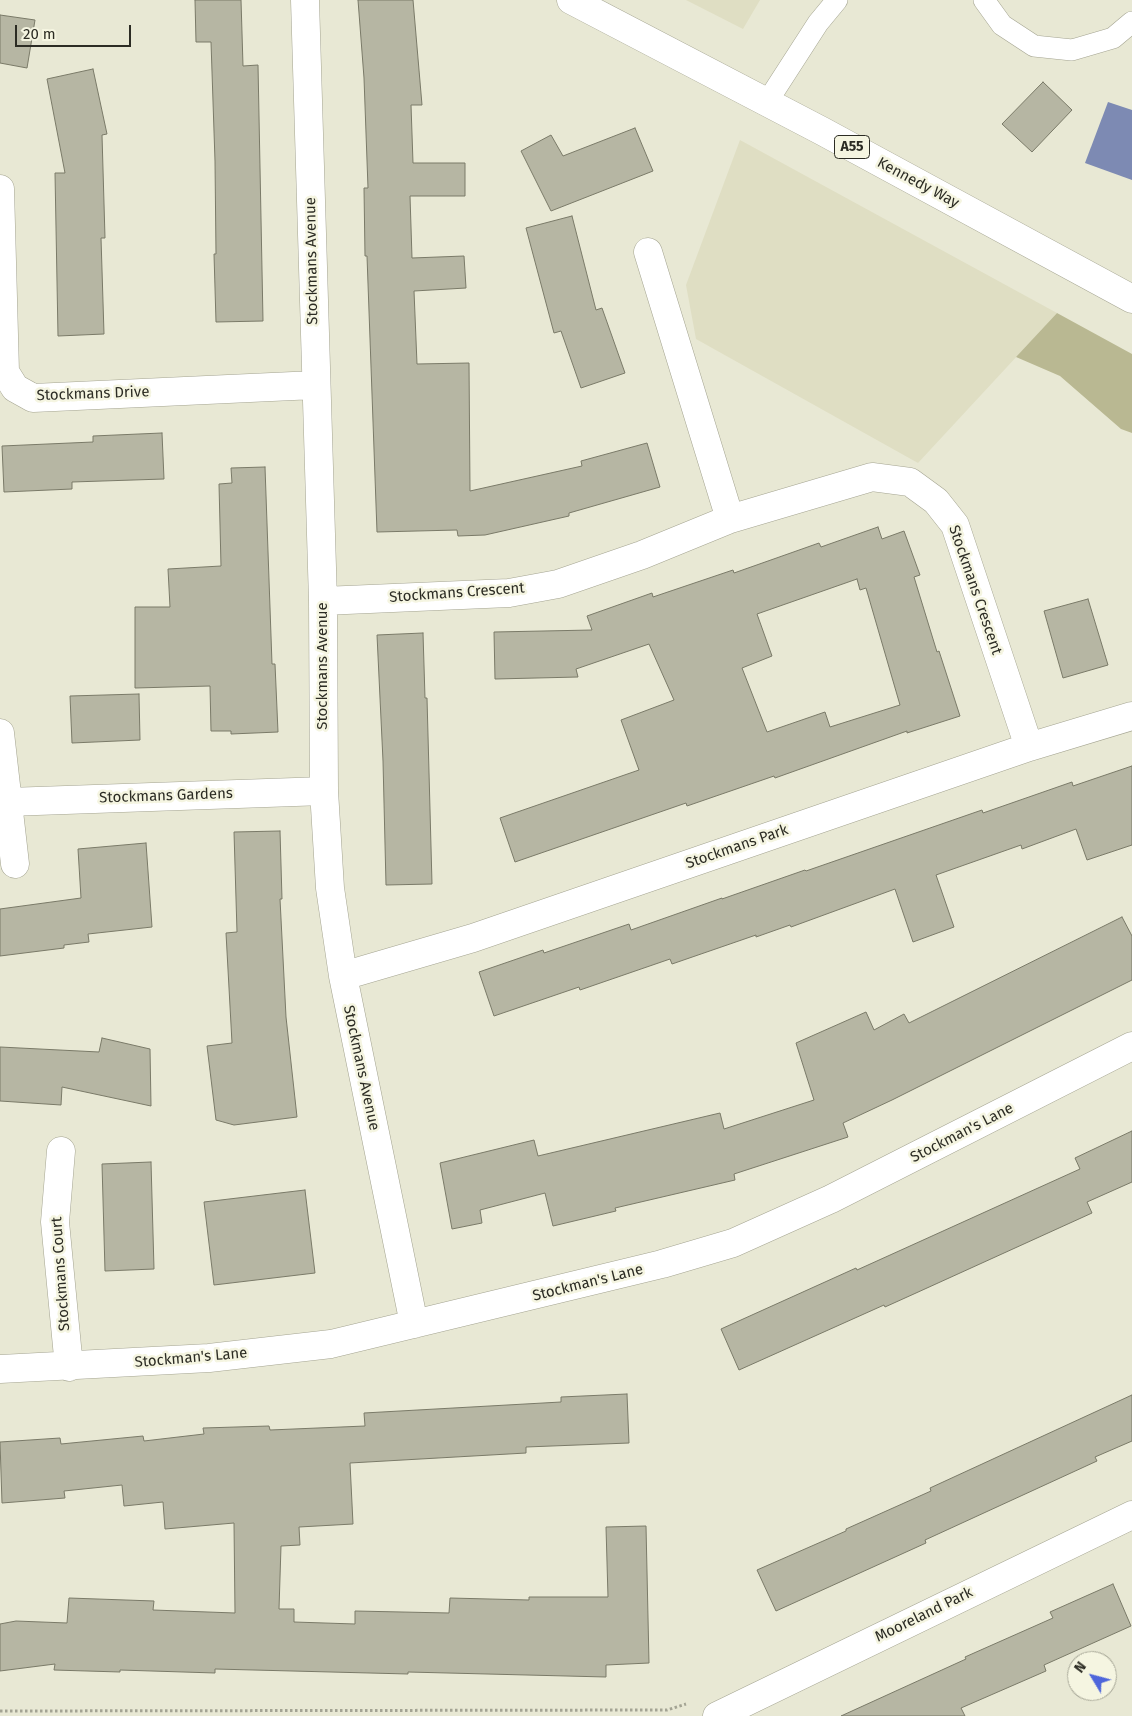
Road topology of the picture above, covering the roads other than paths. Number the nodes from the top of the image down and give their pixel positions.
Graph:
1 (305, 0) edge
2 (571, 0) edge
3 (837, 0) edge
4 (984, 0) edge
5 (1132, 22) edge
6 (767, 102) junction
7 (0, 189) edge
8 (648, 252) dead end
9 (1132, 298) edge
10 (315, 385) junction
11 (730, 520) junction
12 (322, 601) junction
13 (1132, 716) edge
14 (0, 733) edge
15 (1029, 746) junction
16 (324, 791) junction
17 (8, 802) junction
18 (15, 864) dead end
19 (342, 976) junction
20 (1132, 1046) edge
21 (61, 1151) dead end
22 (414, 1324) junction
23 (69, 1367) junction
24 (0, 1369) edge
25 (1132, 1515) edge
26 (717, 1716) edge

1 - 10 main road, Stockmans Avenue
2 - 6 main road, Kennedy Way / A55
3 - 6 lane
4 - 5 lane
6 - 9 main road, Kennedy Way / A55
7 - 10 main road, Stockmans Drive
8 - 11 main road
10 - 12 main road, Stockmans Avenue
11 - 12 main road, Stockmans Crescent
11 - 15 main road, Stockmans Crescent
12 - 16 main road, Stockmans Avenue
13 - 15 main road, Stockmans Park
14 - 17 main road
15 - 19 main road, Stockmans Park
16 - 17 main road, Stockmans Gardens
16 - 19 main road, Stockmans Avenue
17 - 18 main road
19 - 22 main road, Stockmans Avenue
20 - 22 main road, Stockman's Lane
21 - 23 main road, Stockmans Court
22 - 23 main road, Stockman's Lane
23 - 24 main road, Stockman's Lane
25 - 26 main road, Mooreland Park

